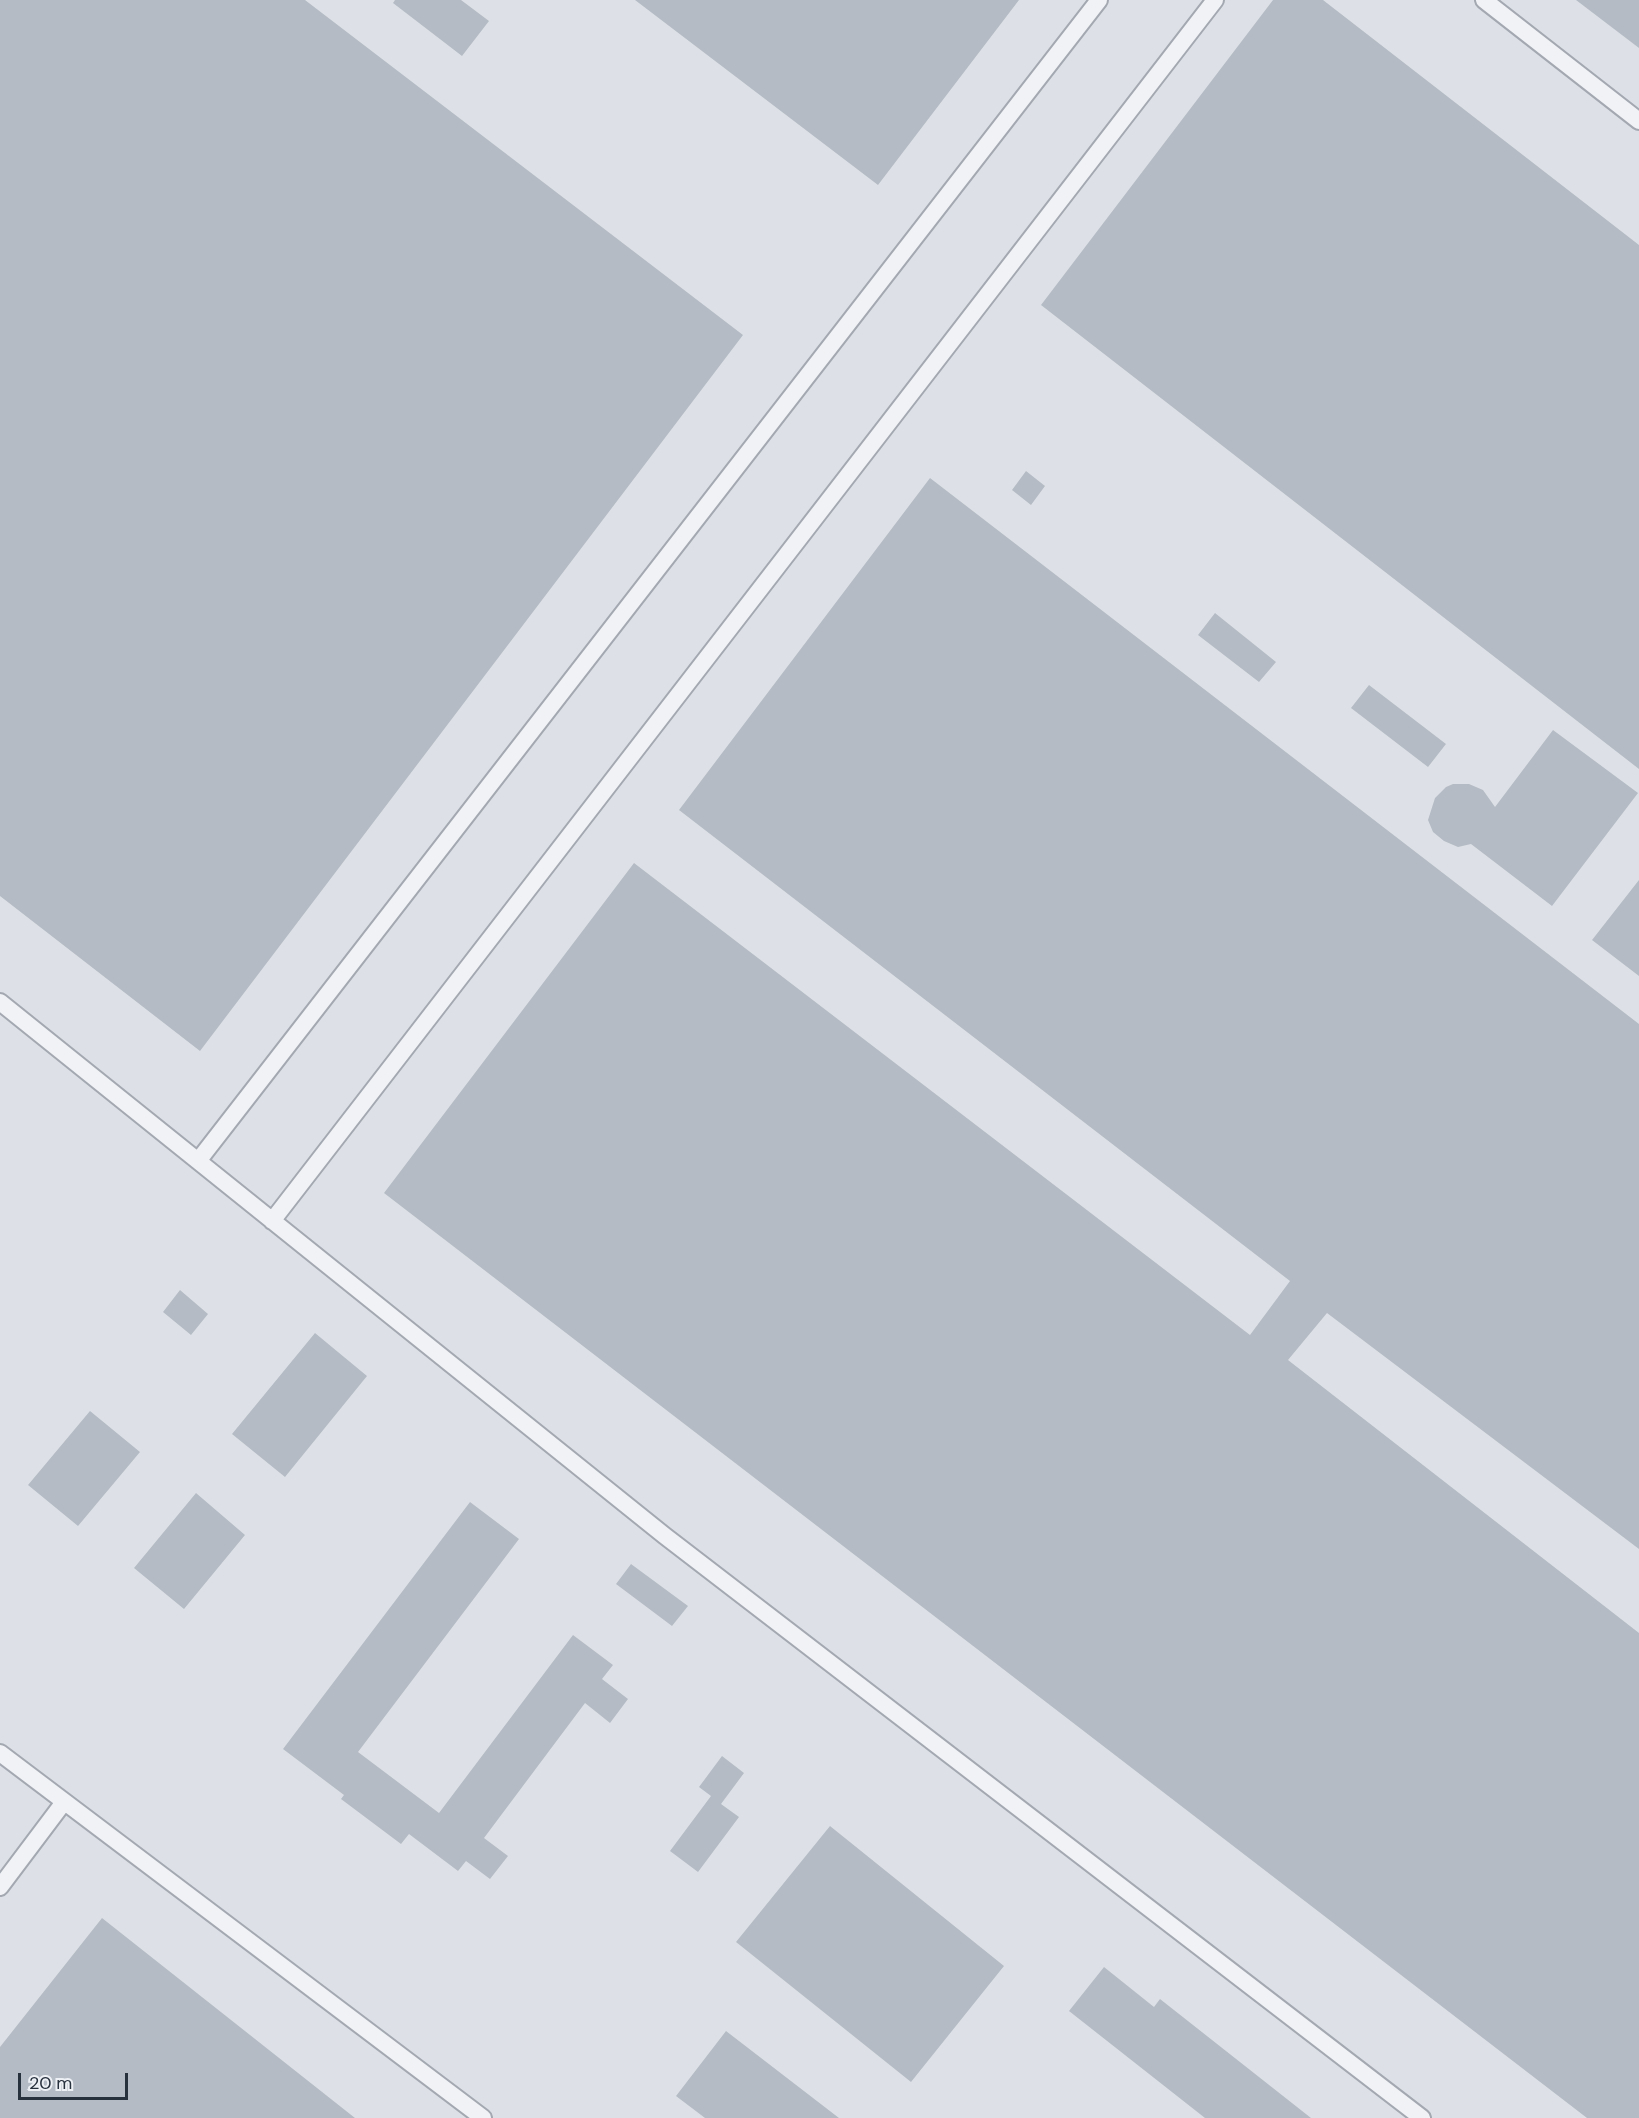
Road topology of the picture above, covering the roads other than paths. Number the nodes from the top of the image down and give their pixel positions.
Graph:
1 (1099, 0) edge
2 (1215, 0) edge
3 (1484, 0) edge
4 (1639, 121) edge
5 (0, 1002) edge
6 (198, 1161) junction
7 (272, 1221) junction
8 (0, 1753) edge
9 (64, 1802) junction
10 (0, 1887) edge
11 (483, 2118) edge
12 (1422, 2118) edge

1 - 6 lane
2 - 7 lane
3 - 4 lane
5 - 6 lane
6 - 7 lane
7 - 12 lane
8 - 9 lane
9 - 10 lane
9 - 11 lane

